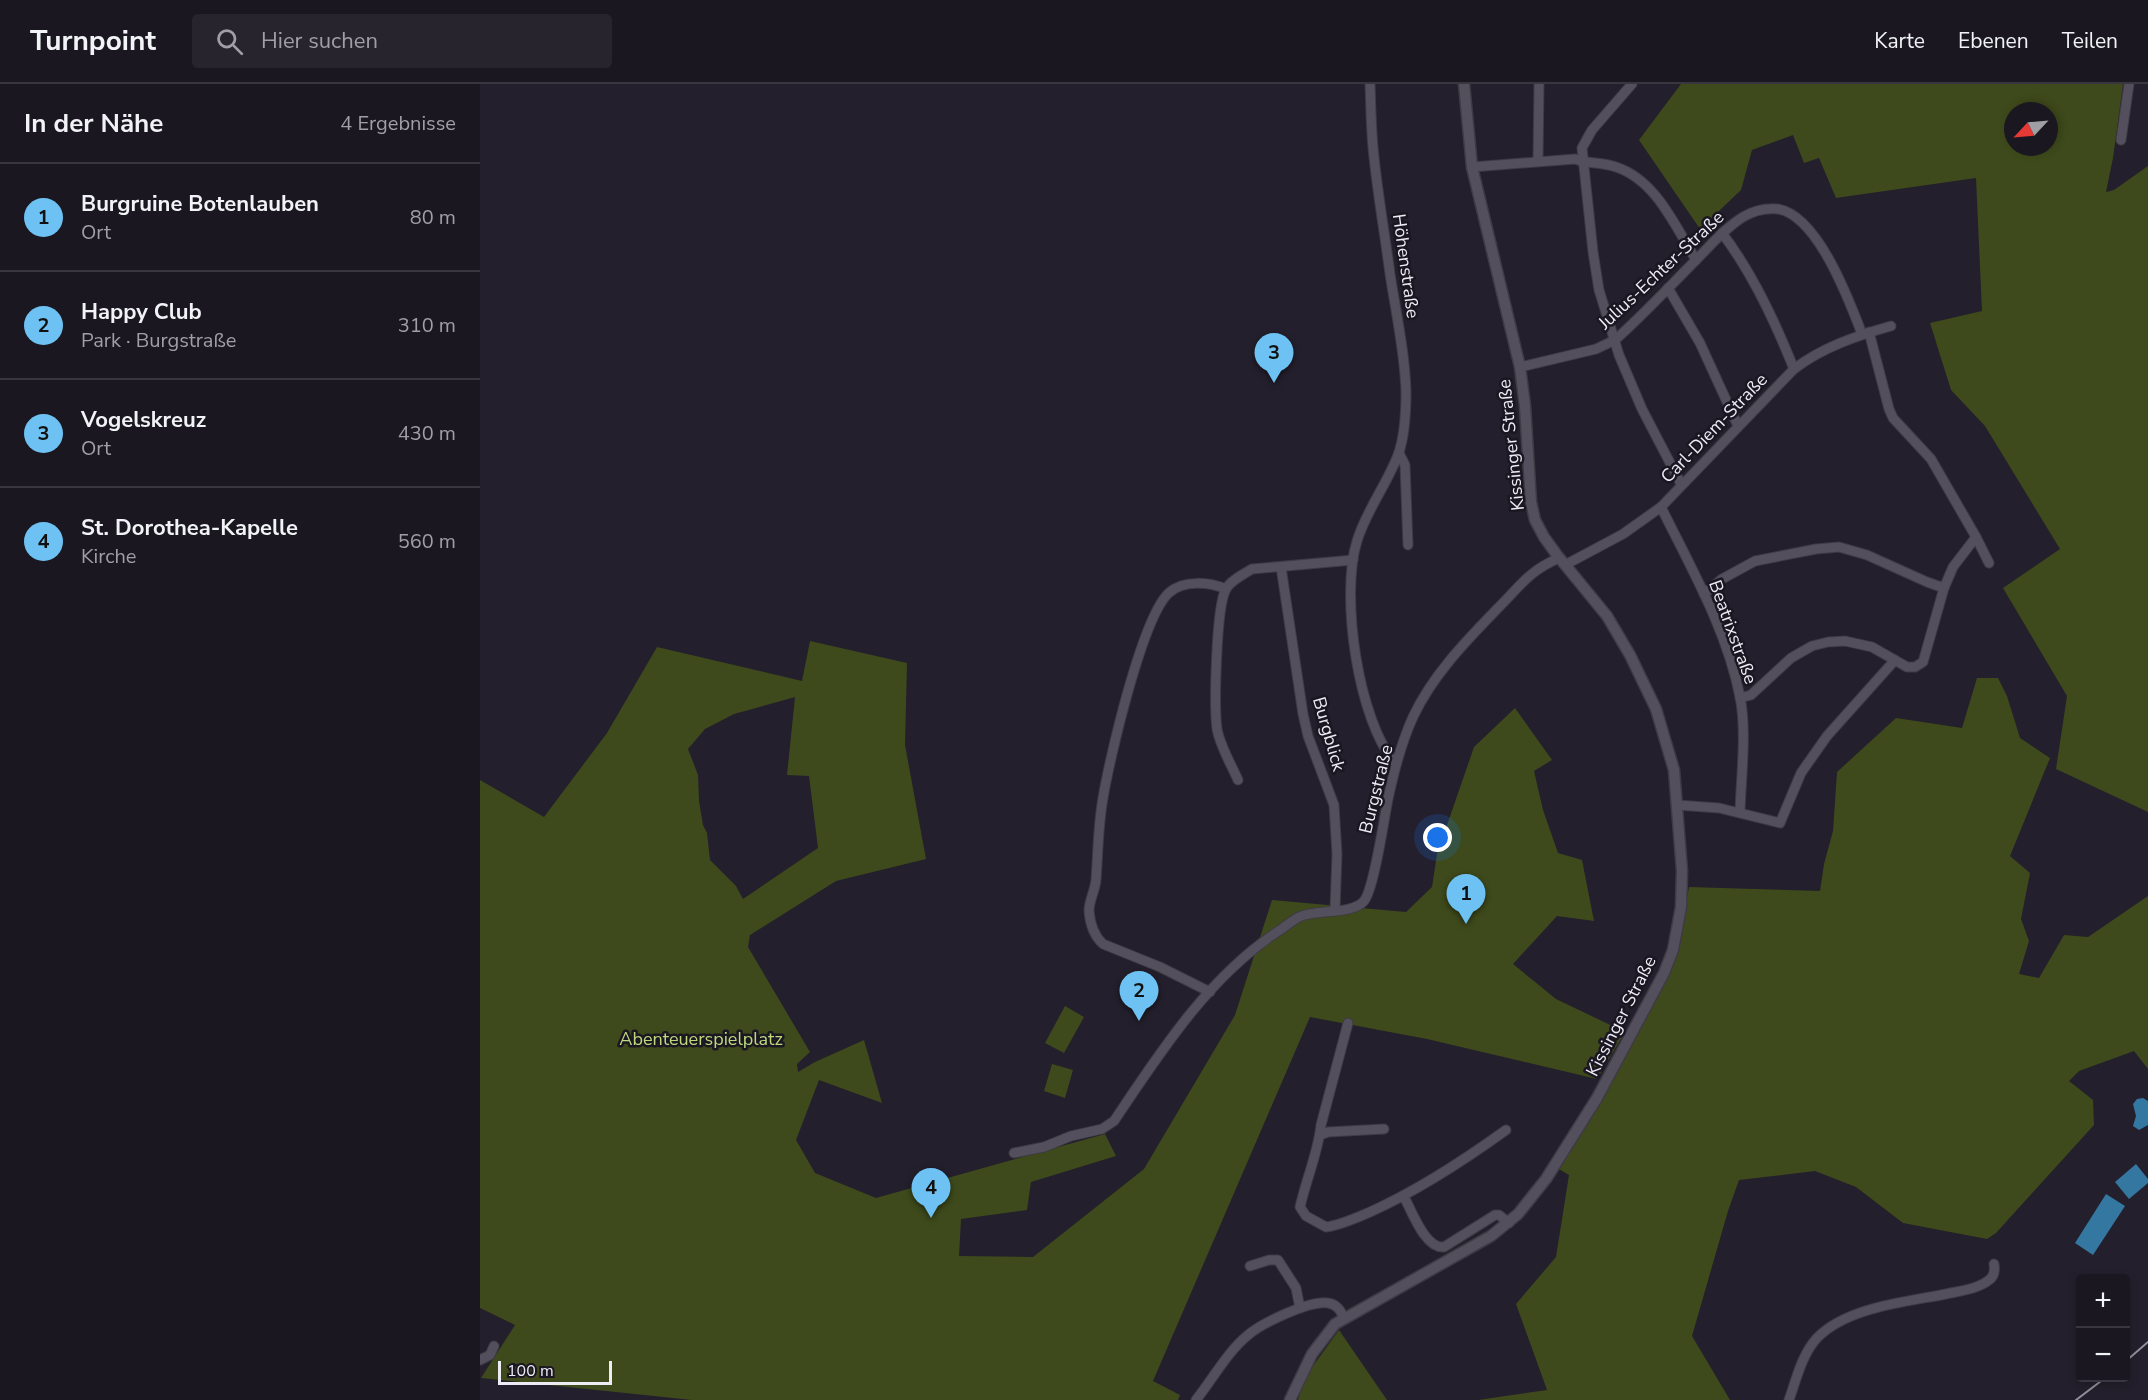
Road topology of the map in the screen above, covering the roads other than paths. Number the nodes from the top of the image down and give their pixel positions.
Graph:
1 (1370, 84) edge
2 (1464, 84) edge
3 (1539, 84) edge
4 (1632, 84) edge
5 (2129, 84) edge
6 (2121, 140) dead end
7 (1538, 161) junction
8 (1583, 162) junction
9 (1472, 167) junction
10 (1722, 233) junction
11 (1696, 260) junction
12 (1668, 288) junction
13 (1891, 326) dead end
14 (1865, 333) junction
15 (1615, 340) junction
16 (1520, 367) junction
17 (1794, 369) junction
18 (1738, 426) junction
19 (1399, 453) junction
20 (1681, 484) junction
21 (1661, 507) junction
22 (1976, 537) junction
23 (1408, 545) dead end
24 (1353, 560) junction
25 (1562, 562) junction
26 (1989, 563) dead end
27 (1281, 567) junction
28 (1226, 588) junction
29 (1944, 588) junction
30 (1704, 594) junction
31 (1895, 660) junction
32 (1740, 698) junction
33 (1396, 764) junction
34 (1239, 780) dead end
35 (1677, 805) junction
36 (1740, 812) junction
37 (1335, 910) junction
38 (1210, 992) junction
39 (1348, 1023) dead end
40 (1384, 1129) dead end
41 (1506, 1130) dead end
42 (1320, 1135) junction
43 (1014, 1153) dead end
44 (1404, 1197) junction
45 (1509, 1223) junction
46 (1994, 1264) dead end
47 (1250, 1266) dead end
48 (1300, 1308) junction
49 (1343, 1318) junction
50 (494, 1346) dead end
51 (480, 1360) edge
52 (1196, 1400) edge
53 (1290, 1400) edge
54 (1789, 1400) edge

1 - 19 street, Höhenstraße
2 - 9 street, Kissinger Straße
3 - 7 street
4 - 8 street
5 - 6 street
7 - 8 street
7 - 9 street
8 - 11 street
8 - 15 street
9 - 16 street, Kissinger Straße
10 - 11 street, Julius-Echter-Straße
10 - 14 street, Julius-Echter-Straße
10 - 17 street
11 - 12 street, Julius-Echter-Straße
12 - 15 street, Julius-Echter-Straße
12 - 18 street
13 - 14 street, Carl-Diem-Straße
14 - 17 street, Carl-Diem-Straße
14 - 22 street, Julius-Echter-Straße
15 - 16 street, Julius-Echter-Straße
15 - 20 street
16 - 25 street, Kissinger Straße
17 - 18 street, Carl-Diem-Straße
18 - 20 street, Carl-Diem-Straße
19 - 23 street, Höhenstraße
19 - 24 street, Höhenstraße
20 - 21 street, Carl-Diem-Straße
21 - 25 street, Carl-Diem-Straße
21 - 30 street, Beatrixstraße
22 - 26 street, Julius-Echter-Straße
22 - 29 street
24 - 27 street
24 - 33 street, Höhenstraße
25 - 33 street, Burgstraße
25 - 35 street, Kissinger Straße
27 - 28 street
27 - 37 street, Burgblick
28 - 34 street
28 - 38 street
29 - 30 street
29 - 31 street
30 - 32 street, Beatrixstraße
31 - 32 street
31 - 36 street
32 - 36 street, Beatrixstraße
33 - 37 street, Burgstraße
35 - 36 street
35 - 45 street, Kissinger Straße
37 - 38 street, Burgstraße
38 - 43 street, Burgstraße
39 - 42 street
40 - 42 street
41 - 44 street
42 - 44 street
44 - 45 street
45 - 49 street, Kissinger Straße
46 - 54 street
47 - 48 street
48 - 49 street
48 - 52 street
49 - 53 street, Kissinger Straße
50 - 51 street

